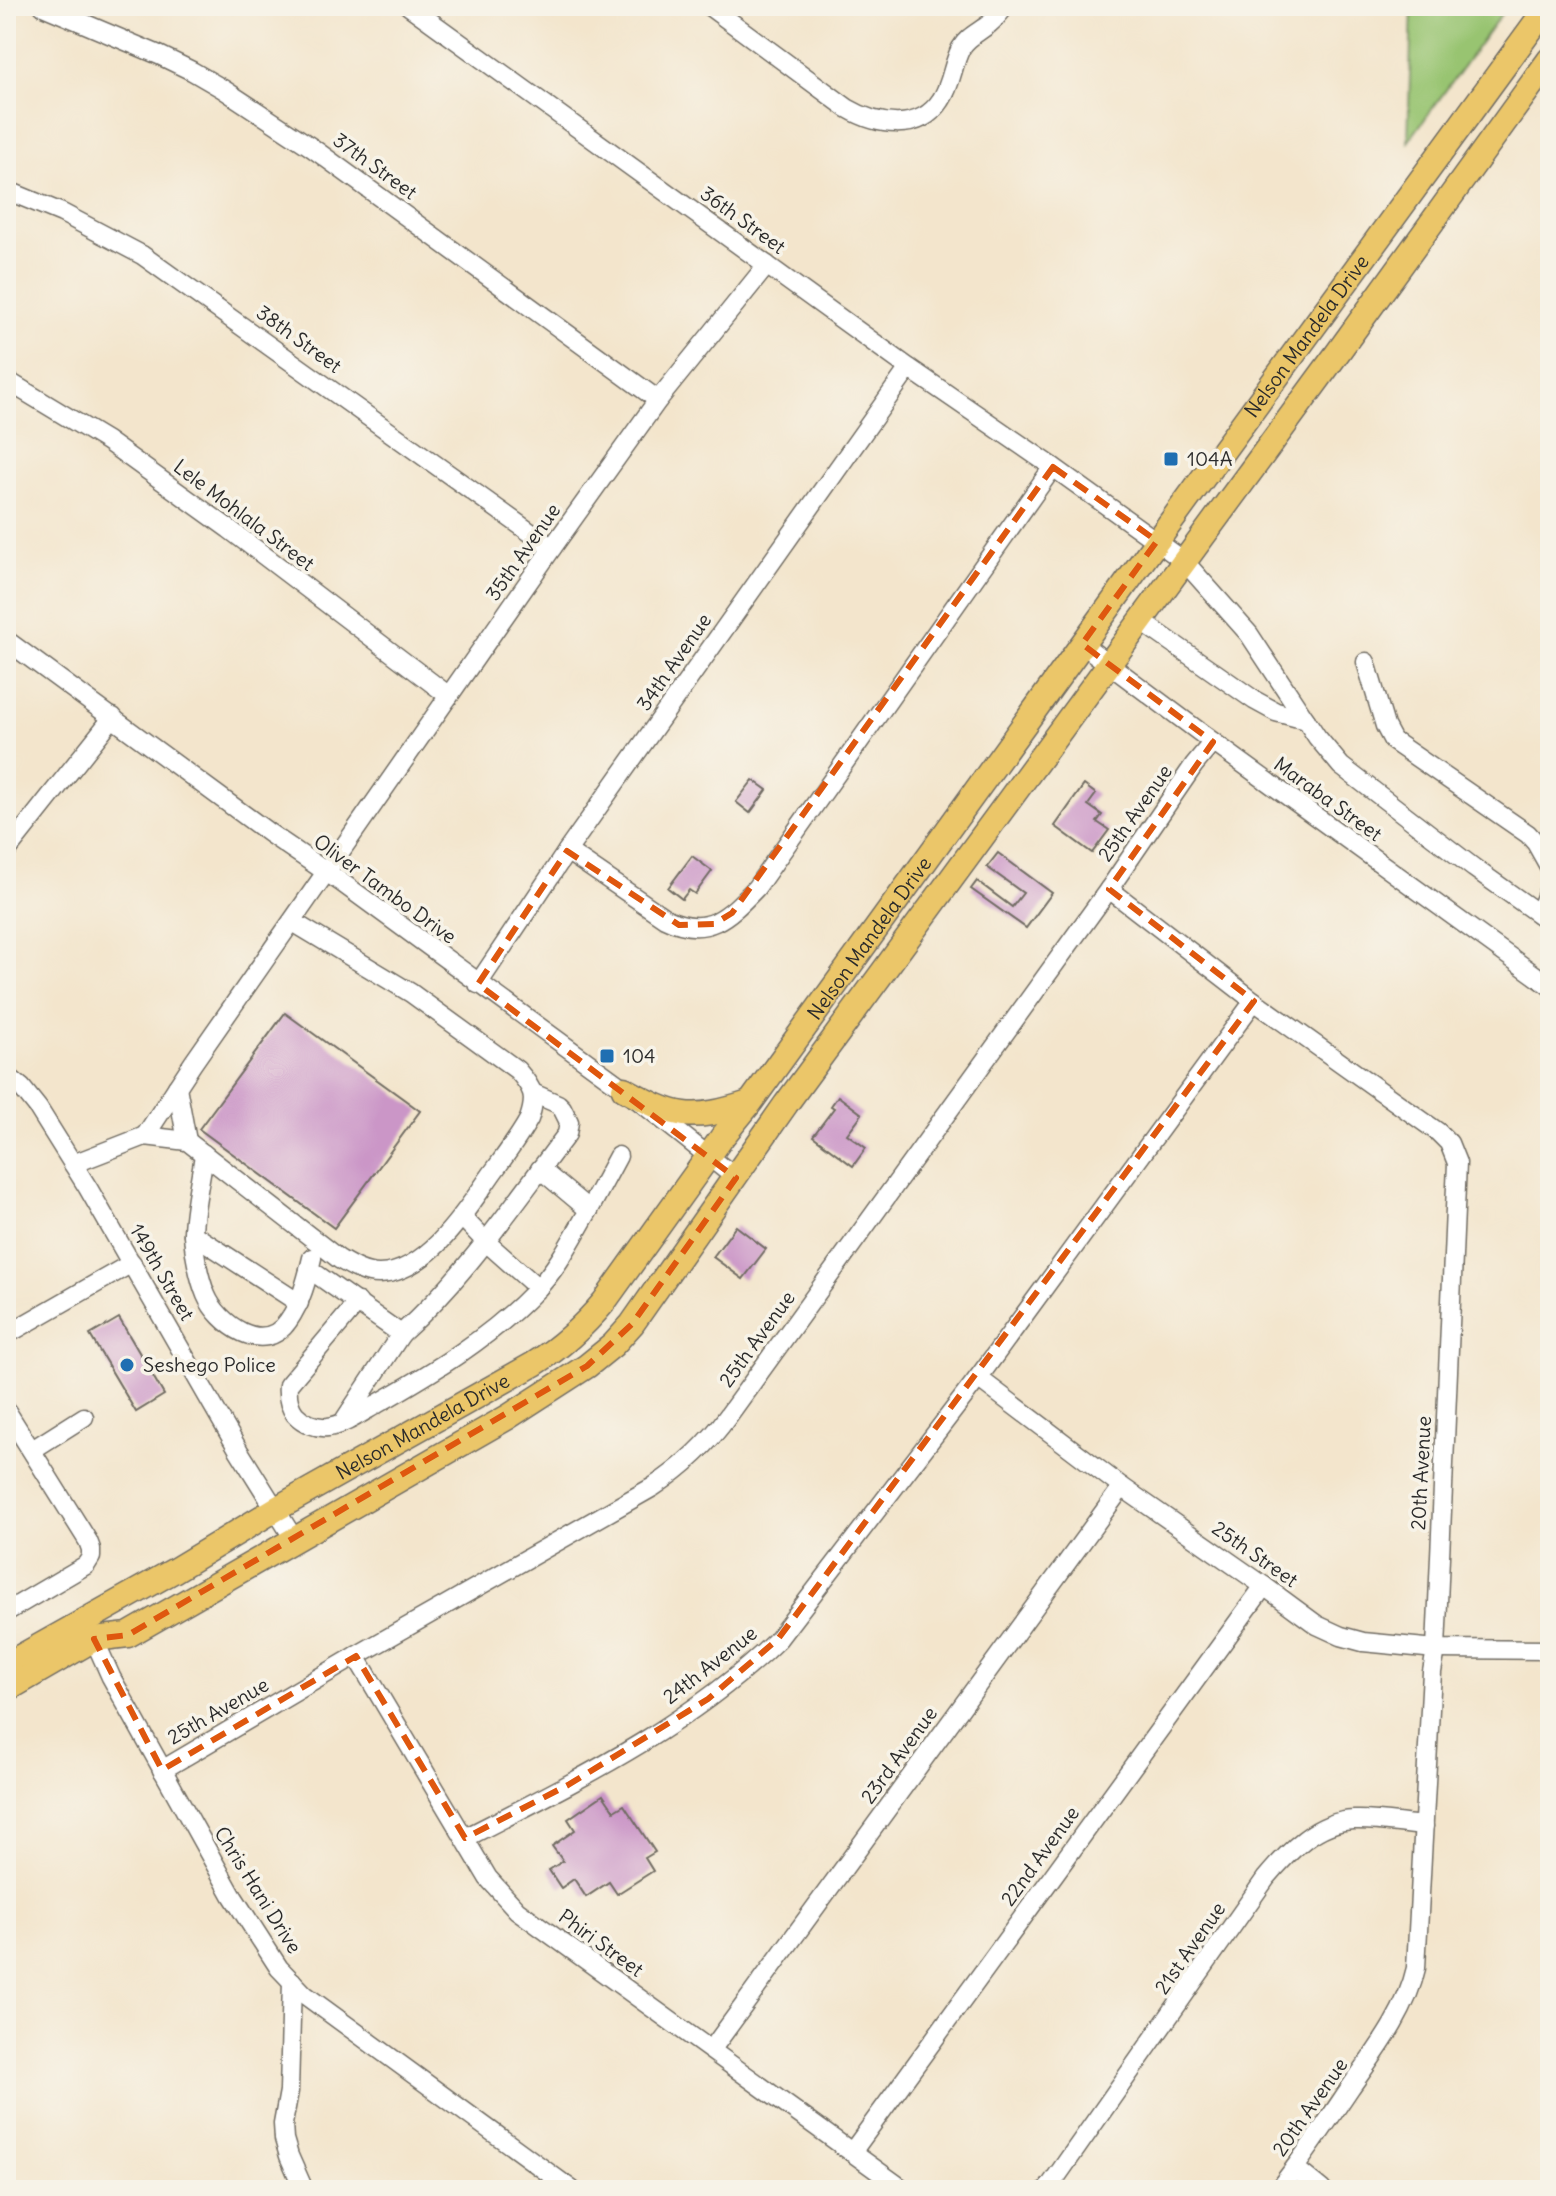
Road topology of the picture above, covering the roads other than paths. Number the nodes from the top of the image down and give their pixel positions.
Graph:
1 (43, 6) edge
2 (409, 6) edge
3 (709, 6) edge
4 (1005, 6) edge
5 (1548, 6) edge
6 (1550, 59) edge
7 (6, 190) edge
8 (767, 265) junction
9 (909, 368) junction
10 (6, 380) edge
11 (658, 400) junction
12 (1053, 467) junction
13 (1157, 541) junction
14 (552, 548) junction
15 (1184, 561) junction
16 (1141, 621) junction
17 (6, 640) edge
18 (1082, 644) junction
19 (1366, 662) dead end
20 (1110, 664) junction
21 (449, 696) junction
22 (113, 717) junction
23 (1306, 720) junction
24 (1213, 742) junction
25 (567, 851) junction
26 (6, 852) edge
27 (1550, 868) edge
28 (326, 873) junction
29 (1550, 886) edge
30 (1109, 889) junction
31 (1544, 918) edge
32 (293, 922) junction
33 (478, 984) junction
34 (1550, 986) edge
35 (1254, 1001) junction
36 (6, 1075) edge
37 (177, 1087) junction
38 (624, 1089) junction
39 (533, 1093) junction
40 (750, 1103) junction
41 (145, 1136) junction
42 (187, 1141) junction
43 (204, 1154) junction
44 (618, 1156) dead end
45 (709, 1157) junction
46 (73, 1164) junction
47 (540, 1169) junction
48 (736, 1178) junction
49 (589, 1210) junction
50 (462, 1217) junction
51 (193, 1234) junction
52 (316, 1242) junction
53 (486, 1242) junction
54 (132, 1263) junction
55 (309, 1269) junction
56 (538, 1288) junction
57 (358, 1302) junction
58 (299, 1303) junction
59 (401, 1334) junction
60 (6, 1335) edge
61 (978, 1378) junction
62 (84, 1417) dead end
63 (9, 1421) edge
64 (342, 1424) junction
65 (32, 1450) junction
66 (1122, 1487) junction
67 (276, 1509) junction
68 (294, 1539) junction
69 (1264, 1586) junction
70 (6, 1612) edge
71 (88, 1630) junction
72 (1436, 1649) junction
73 (1550, 1650) edge
74 (356, 1656) junction
75 (6, 1665) edge
76 (6, 1690) edge
77 (162, 1770) junction
78 (1424, 1826) junction
79 (465, 1838) junction
80 (292, 1981) junction
81 (712, 2049) junction
82 (852, 2152) junction
83 (1295, 2168) junction
84 (304, 2190) edge
85 (572, 2190) edge
86 (904, 2190) edge
87 (1047, 2190) edge
88 (1278, 2190) edge
89 (1322, 2190) edge

1 - 11 street, 37th Street
2 - 8 street, 36th Street
3 - 4 street
5 - 13 main road, Nelson Mandela Drive
6 - 15 main road, Nelson Mandela Drive
7 - 14 street, 38th Street
8 - 9 street, 36th Street
8 - 11 street, 35th Avenue
9 - 12 street, 36th Street
9 - 25 street, 34th Avenue
10 - 21 street, Lele Mohlala Street
11 - 14 street, 35th Avenue
12 - 13 street, 36th Street
12 - 25 street
13 - 15 street, 36th Street
13 - 18 main road, Nelson Mandela Drive
14 - 21 street, 35th Avenue
15 - 16 main road, Nelson Mandela Drive
15 - 23 street, 36th Street
16 - 20 main road, Nelson Mandela Drive
16 - 23 street
17 - 22 street, Oliver Tambo Drive
18 - 20 street, Maraba Street
18 - 40 main road, Nelson Mandela Drive
19 - 27 street
20 - 24 street, Maraba Street
20 - 48 main road, Nelson Mandela Drive
21 - 28 street, 35th Avenue
22 - 26 street
22 - 28 street, Oliver Tambo Drive
23 - 31 street, 36th Street
24 - 30 street, 25th Avenue
24 - 34 street, Maraba Street
25 - 33 street, 34th Avenue
28 - 32 street, 35th Avenue
28 - 33 street, Oliver Tambo Drive
29 - 31 street
30 - 35 street, 20th Avenue
30 - 74 street, 25th Avenue
32 - 37 street, 35th Avenue
32 - 39 street
33 - 38 street, Oliver Tambo Drive
35 - 61 street, 24th Avenue
35 - 72 street, 20th Avenue
36 - 46 street, 149th Street
37 - 41 street, 35th Avenue
37 - 42 street
38 - 40 main road
38 - 45 street, Oliver Tambo Drive
39 - 47 street
39 - 50 street
40 - 45 main road, Nelson Mandela Drive
41 - 42 street
41 - 46 street
42 - 43 street
43 - 51 street
43 - 52 street
44 - 49 street
45 - 48 street, Oliver Tambo Drive
45 - 67 main road, Nelson Mandela Drive
46 - 54 street, 149th Street
47 - 49 street
47 - 53 street
48 - 68 main road, Nelson Mandela Drive
49 - 56 street
50 - 52 street
50 - 53 street
51 - 58 street
51 - 58 street
52 - 55 street
53 - 56 street
53 - 59 street
54 - 60 street
54 - 67 street, 149th Street
55 - 57 street
55 - 58 street
56 - 64 street
57 - 59 street
57 - 64 street
59 - 64 street
61 - 66 street, 25th Street
61 - 79 street, 24th Avenue
62 - 65 street
63 - 65 street
65 - 70 street
66 - 69 street, 25th Street
66 - 81 street, 23rd Avenue
67 - 68 street, 149th Street
67 - 71 main road, Nelson Mandela Drive
68 - 71 main road, Nelson Mandela Drive
69 - 72 street, 25th Street
69 - 82 street, 22nd Avenue
71 - 75 main road, Nelson Mandela Drive
71 - 76 main road, Nelson Mandela Drive
71 - 77 street, Chris Hani Drive
72 - 73 street, 25th Street
72 - 78 street, 20th Avenue
74 - 77 street, 25th Avenue
74 - 79 street, Phiri Street
77 - 80 street, Chris Hani Drive
78 - 83 street, 20th Avenue
78 - 87 street, 21st Avenue
79 - 81 street, Phiri Street
80 - 84 street
80 - 85 street, Chris Hani Drive
81 - 82 street, Phiri Street
82 - 86 street, Phiri Street
83 - 88 street, 20th Avenue
83 - 89 street

